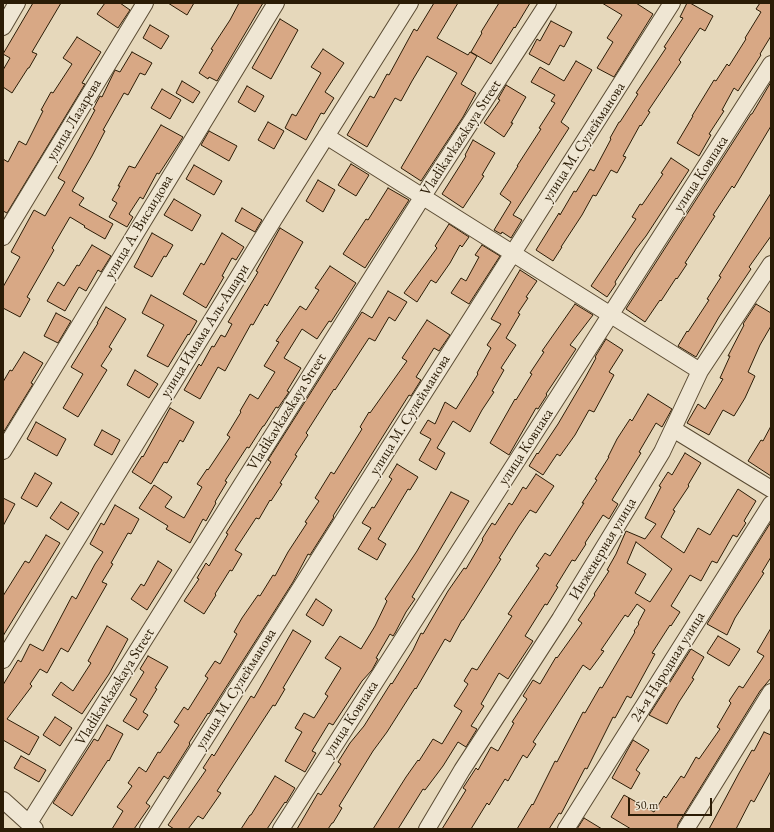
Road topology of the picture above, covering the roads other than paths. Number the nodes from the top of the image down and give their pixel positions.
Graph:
1 (17, 3) edge
2 (145, 3) edge
3 (276, 3) edge
4 (410, 3) edge
5 (548, 3) edge
6 (672, 3) edge
7 (3, 27) edge
8 (771, 64) edge
9 (326, 136) junction
10 (423, 196) junction
11 (3, 237) edge
12 (514, 252) junction
13 (771, 264) edge
14 (611, 315) junction
15 (700, 371) junction
16 (673, 429) junction
17 (3, 451) edge
18 (771, 489) edge
19 (771, 504) edge
20 (3, 660) edge
21 (771, 692) edge
22 (3, 800) edge
23 (32, 826) edge
24 (148, 829) edge
25 (281, 829) edge
26 (427, 829) edge
27 (566, 829) edge
28 (686, 829) edge

1 - 7 street
2 - 11 street, улица Лазарева
3 - 17 street, улица А. Висаидова
4 - 9 street, улица Имама Аль-Ашари
5 - 10 street, Vladikavkazskaya Street
6 - 12 street, улица М. Сулейманова
8 - 14 street, улица Ковпака
9 - 10 street
9 - 20 street, улица Имама Аль-Ашари
10 - 12 street
10 - 23 street, Vladikavkazskaya Street
12 - 14 street
12 - 24 street, улица М. Сулейманова
13 - 15 street, Инженерная улица
14 - 15 street
14 - 25 street, улица Ковпака
15 - 16 street, Инженерная улица
16 - 18 street
16 - 26 street, Инженерная улица
19 - 27 street, 24-я Народная улица
21 - 28 street
22 - 23 street

